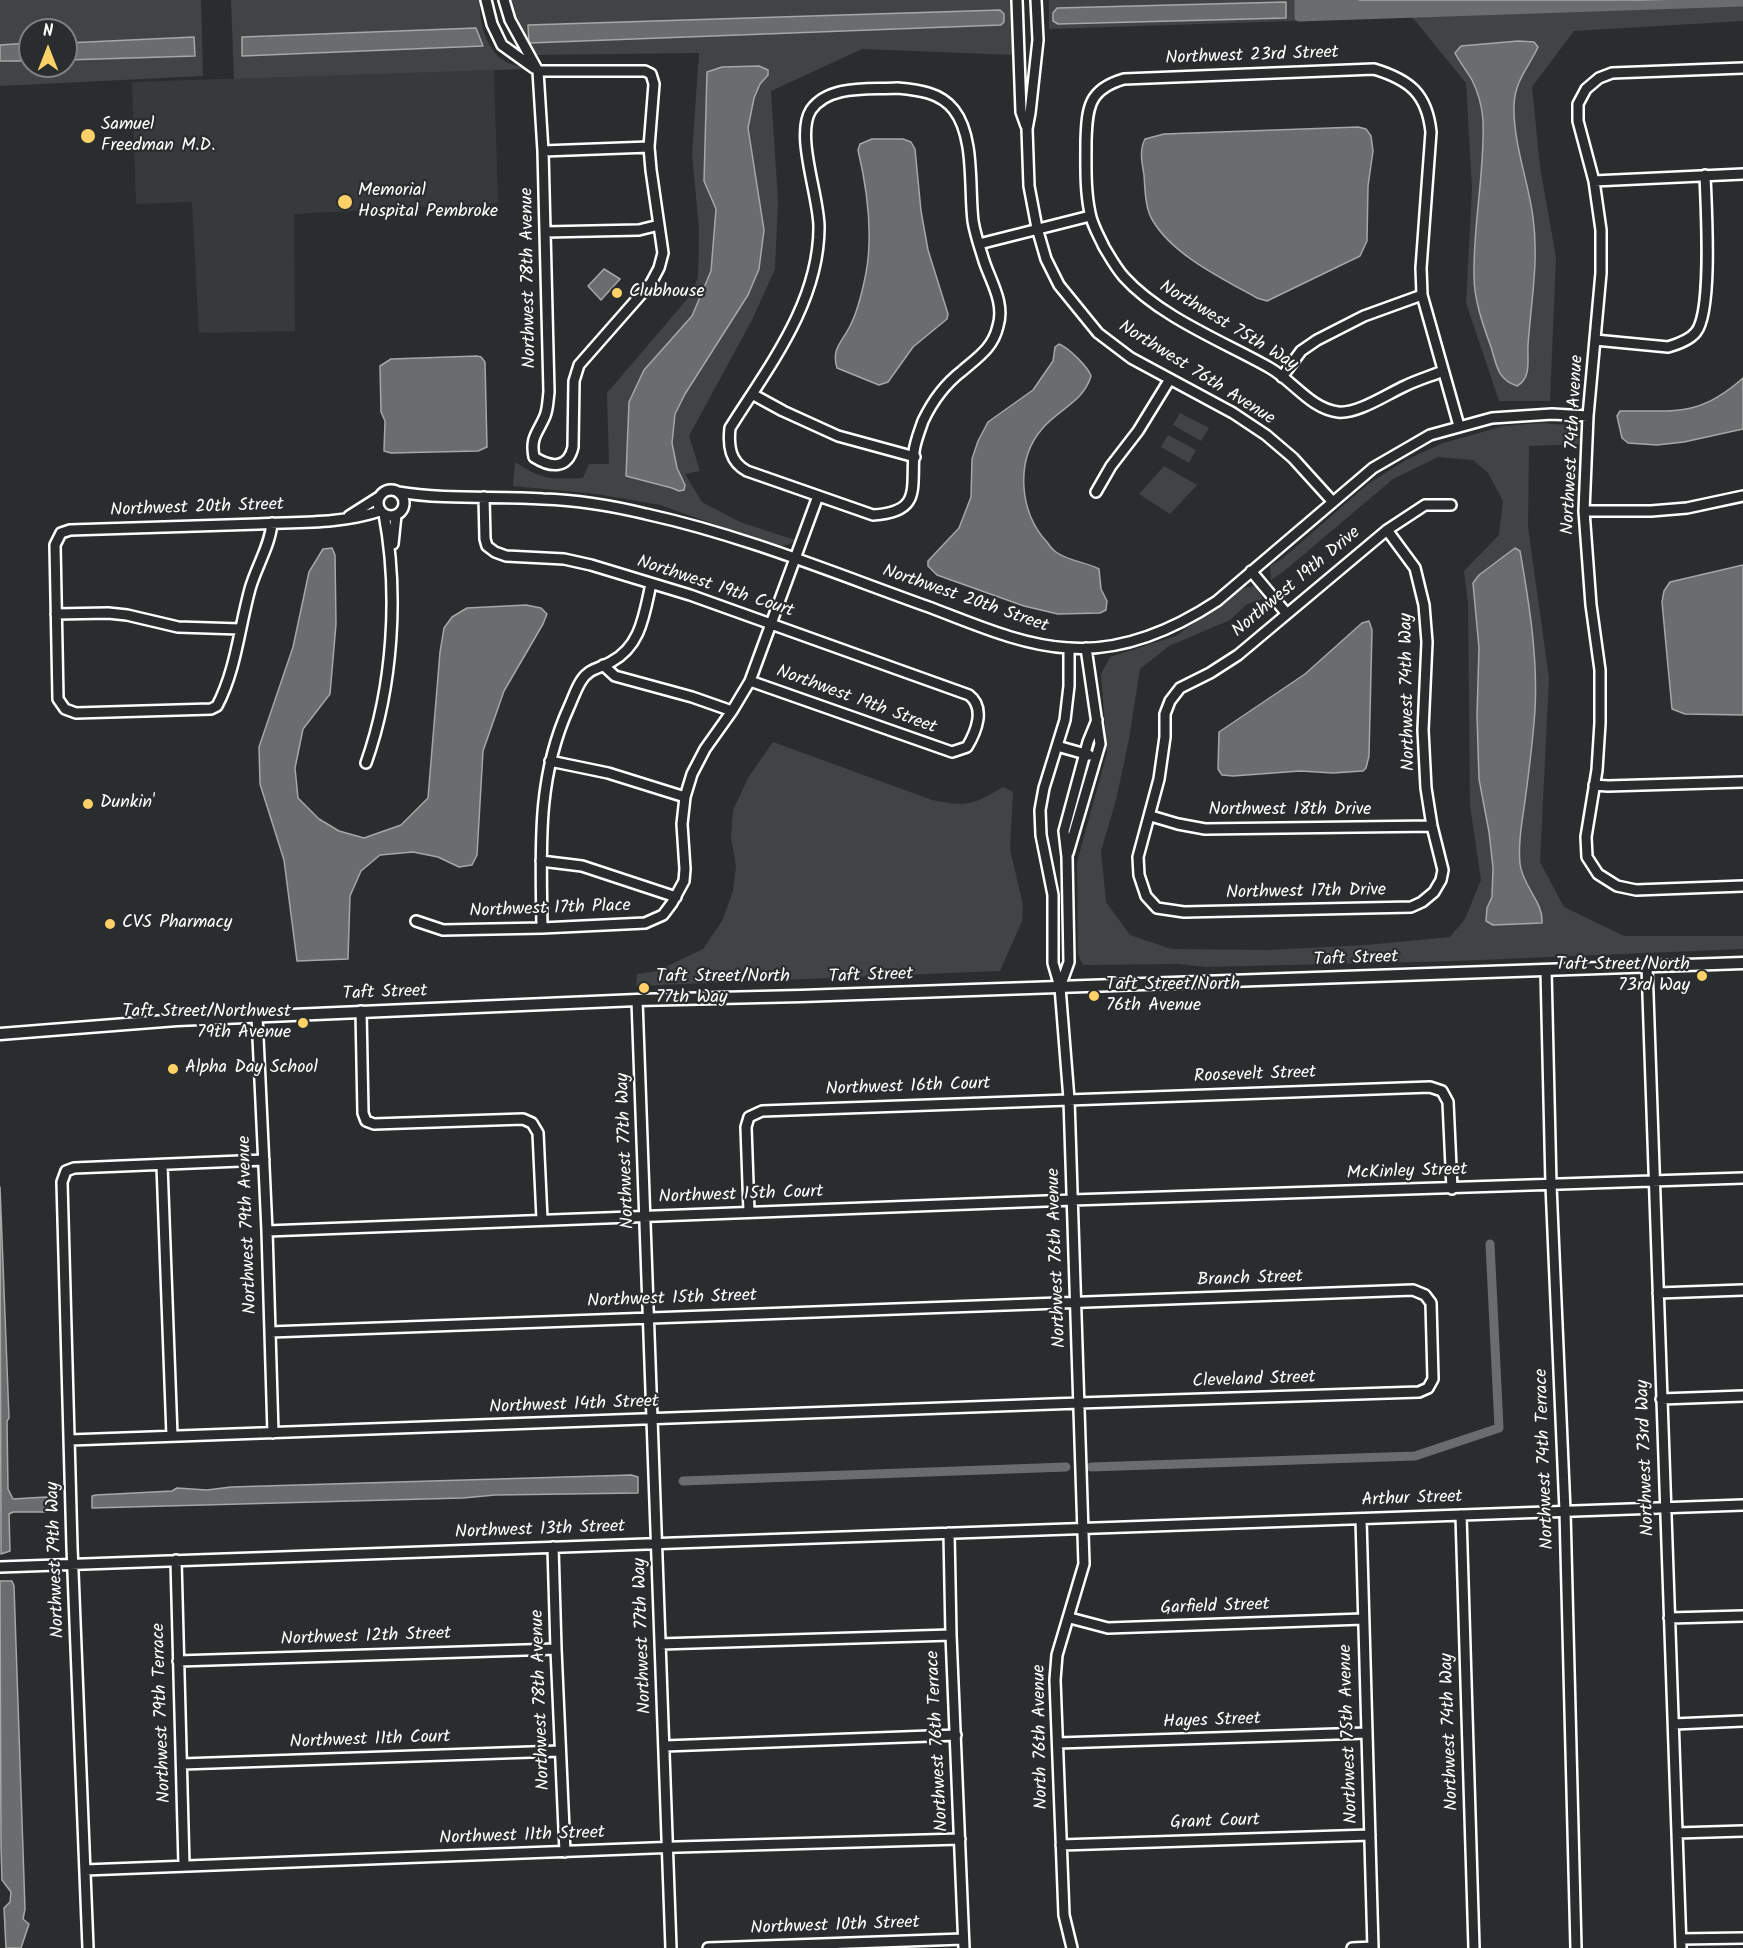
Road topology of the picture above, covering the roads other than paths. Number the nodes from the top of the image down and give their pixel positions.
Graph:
1 (486, 0) edge
2 (504, 0) edge
3 (1017, 3) edge
4 (1036, 3) edge
5 (1743, 68) edge
6 (538, 71) junction
7 (1101, 89) joint
8 (1027, 129) junction
9 (650, 147) junction
10 (543, 151) junction
11 (1743, 174) edge
12 (1705, 175) junction
13 (1594, 181) junction
14 (1090, 216) junction
15 (658, 225) junction
16 (1037, 228) junction
17 (545, 232) junction
18 (979, 244) junction
19 (1422, 295) junction
20 (1595, 340) junction
21 (1443, 372) junction
22 (1282, 376) junction
23 (1170, 379) junction
24 (752, 394) junction
25 (1588, 416) junction
26 (1459, 426) junction
27 (915, 457) junction
28 (398, 492) junction
29 (1096, 492) dead end
30 (453, 496) junction
31 (818, 496) junction
32 (1743, 496) edge
33 (379, 497) junction
34 (484, 498) junction
35 (1332, 501) junction
36 (1451, 505) dead end
37 (1584, 511) junction
38 (399, 512) junction
39 (382, 513) junction
40 (342, 519) junction
41 (272, 523) junction
42 (1387, 530) junction
43 (796, 559) junction
44 (391, 561) junction
45 (1251, 571) junction
46 (651, 584) junction
47 (56, 614) junction
48 (1287, 614) junction
49 (771, 623) junction
50 (240, 629) junction
51 (1069, 648) junction
52 (1086, 648) junction
53 (603, 665) junction
54 (750, 681) junction
55 (732, 711) junction
56 (1096, 720) junction
57 (1057, 746) junction
58 (952, 752) joint
59 (1085, 754) junction
60 (1096, 756) junction
61 (550, 761) junction
62 (366, 763) dead end
63 (1743, 782) edge
64 (1594, 784) junction
65 (685, 797) junction
66 (1150, 816) junction
67 (1431, 826) junction
68 (1067, 857) junction
69 (541, 861) junction
70 (1442, 862) joint
71 (1743, 886) edge
72 (676, 897) junction
73 (416, 921) dead end
74 (542, 928) junction
75 (1743, 963) edge
76 (1647, 966) junction
77 (1546, 970) junction
78 (1060, 987) junction
79 (637, 1000) junction
80 (361, 1011) junction
81 (257, 1016) junction
82 (0, 1034) edge
83 (1069, 1099) junction
84 (264, 1160) junction
85 (162, 1165) junction
86 (1743, 1178) edge
87 (1654, 1182) junction
88 (1551, 1185) junction
89 (1452, 1189) junction
90 (1072, 1200) junction
91 (749, 1212) junction
92 (646, 1216) junction
93 (542, 1219) junction
94 (267, 1231) junction
95 (1743, 1290) edge
96 (1658, 1293) junction
97 (1076, 1302) junction
98 (650, 1317) junction
99 (270, 1332) junction
100 (1428, 1388) joint
101 (1743, 1396) edge
102 (1661, 1399) junction
103 (1079, 1403) junction
104 (653, 1420) junction
105 (273, 1433) junction
106 (172, 1436) junction
107 (70, 1440) junction
108 (1743, 1505) edge
109 (1666, 1508) junction
110 (1565, 1511) junction
111 (1461, 1515) junction
112 (1361, 1519) junction
113 (1082, 1527) junction
114 (949, 1533) junction
115 (656, 1543) junction
116 (553, 1547) junction
117 (176, 1560) junction
118 (73, 1564) junction
119 (0, 1567) edge
120 (1743, 1616) edge
121 (1070, 1618) junction
122 (1669, 1618) junction
123 (1363, 1619) junction
124 (951, 1635) junction
125 (660, 1644) junction
126 (556, 1649) junction
127 (178, 1661) junction
128 (1743, 1721) edge
129 (1674, 1724) junction
130 (1367, 1733) junction
131 (956, 1736) junction
132 (1058, 1743) junction
133 (664, 1746) junction
134 (560, 1751) junction
135 (182, 1764) junction
136 (1743, 1831) edge
137 (1677, 1833) junction
138 (1370, 1834) junction
139 (960, 1839) junction
140 (1061, 1845) junction
141 (668, 1848) junction
142 (565, 1852) junction
143 (184, 1865) junction
144 (86, 1870) junction
145 (1743, 1938) edge
146 (1681, 1943) edge
147 (964, 1944) edge
148 (88, 1948) edge
149 (671, 1948) edge
150 (708, 1948) edge
151 (1072, 1948) edge
152 (1352, 1948) edge
153 (1373, 1948) edge
154 (1474, 1948) edge
155 (1576, 1948) edge

1 - 6 street
2 - 6 street, Northwest 78th Avenue
3 - 4 street
3 - 8 street, Northwest 76th Avenue
4 - 8 street, Northwest 76th Avenue
5 - 13 street, Northwest 74th Avenue
6 - 9 street
6 - 10 street, Northwest 78th Avenue
7 - 14 street, Northwest 75th Way
7 - 19 street, Northwest 23rd Street
8 - 16 street, Northwest 76th Avenue
9 - 10 street
9 - 15 street
10 - 17 street, Northwest 78th Avenue
11 - 12 street
12 - 13 street
12 - 20 street
13 - 20 street, Northwest 74th Avenue
14 - 16 street
14 - 22 street, Northwest 75th Way
15 - 17 street
15 - 17 street, Northwest 78th Avenue
16 - 18 street
16 - 23 street, Northwest 76th Avenue
18 - 24 street
18 - 27 street
19 - 21 street
19 - 22 street
20 - 25 street, Northwest 74th Avenue
21 - 22 street, Northwest 75th Way
21 - 26 street
23 - 29 street
23 - 35 street, Northwest 76th Avenue
24 - 27 street
24 - 31 street
25 - 26 street, Northwest 20th Street
25 - 37 street, Northwest 74th Avenue
26 - 35 street, Northwest 20th Street
27 - 31 street
28 - 30 street, Northwest 20th Street
28 - 33 street
28 - 38 street
30 - 34 street, Northwest 20th Street
30 - 38 street, Northwest 20th Street
31 - 43 street
32 - 37 street
33 - 39 street
33 - 40 street, Northwest 20th Street
34 - 43 street, Northwest 20th Street
34 - 46 street, Northwest 19th Court
35 - 45 street, Northwest 20th Street
36 - 42 street, Northwest 19th Drive
37 - 64 street, Northwest 74th Avenue
38 - 39 street
38 - 44 street
39 - 40 street, Northwest 20th Street
39 - 44 street
40 - 41 street, Northwest 20th Street
41 - 47 street, Northwest 20th Street
41 - 50 street
42 - 48 street, Northwest 19th Drive
42 - 67 street, Northwest 74th Way
43 - 49 street
43 - 51 street, Northwest 20th Street
44 - 62 street
45 - 48 street
45 - 52 street, Northwest 20th Street
46 - 49 street, Northwest 19th Court
46 - 53 street
47 - 50 street
47 - 50 street
48 - 66 street, Northwest 19th Drive
49 - 54 street
49 - 58 street, Northwest 19th Court
51 - 52 street, Northwest 20th Street
51 - 57 street, Northwest 76th Avenue
52 - 56 street, Northwest 76th Avenue
53 - 55 street
53 - 61 street
54 - 55 street
54 - 58 street, Northwest 19th Street
55 - 65 street
56 - 59 street, Northwest 76th Avenue
56 - 60 street, Northwest 76th Avenue
57 - 59 street
57 - 78 street, Northwest 76th Avenue
59 - 60 street
59 - 68 street, Northwest 76th Avenue
60 - 68 street, Northwest 76th Avenue
61 - 65 street
61 - 69 street
63 - 64 street
64 - 71 street, Northwest 74th Avenue
65 - 72 street
66 - 67 street, Northwest 18th Drive
66 - 70 street, Northwest 17th Drive
67 - 70 street, Northwest 74th Way
68 - 78 street, Northwest 76th Avenue
69 - 72 street
69 - 74 street
72 - 74 street, Northwest 17th Place
73 - 74 street, Northwest 17th Place
75 - 76 street, Taft Street
76 - 77 street, Taft Street
76 - 87 street, Northwest 73rd Way
77 - 78 street, Taft Street
77 - 88 street, Northwest 74th Terrace
78 - 79 street, Taft Street
78 - 83 street, Northwest 76th Avenue
79 - 80 street, Taft Street
79 - 92 street, Northwest 77th Way
80 - 81 street, Taft Street
80 - 93 street
81 - 82 street, Taft Street
81 - 84 street, Northwest 79th Avenue
83 - 89 street, Roosevelt Street
83 - 90 street, Northwest 76th Avenue
83 - 91 street, Northwest 16th Court
84 - 85 street
84 - 94 street, Northwest 79th Avenue
85 - 106 street
85 - 107 street, Northwest 79th Way
86 - 87 street, McKinley Street
87 - 88 street, McKinley Street
87 - 96 street, Northwest 73rd Way
88 - 89 street, McKinley Street
88 - 110 street, Northwest 74th Terrace
89 - 90 street, McKinley Street
90 - 91 street, Northwest 15th Court
90 - 97 street, Northwest 76th Avenue
91 - 92 street, Northwest 15th Court
92 - 93 street, Northwest 15th Court
92 - 98 street, Northwest 77th Way
93 - 94 street, Northwest 15th Court
94 - 99 street, Northwest 79th Avenue
95 - 96 street
96 - 102 street, Northwest 73rd Way
97 - 98 street, Northwest 15th Street
97 - 100 street, Branch Street
97 - 103 street, Northwest 76th Avenue
98 - 99 street, Northwest 15th Street
98 - 104 street, Northwest 77th Way
99 - 105 street, Northwest 79th Avenue
100 - 103 street, Cleveland Street
101 - 102 street
102 - 109 street, Northwest 73rd Way
103 - 104 street, Northwest 14th Street
103 - 113 street, Northwest 76th Avenue
104 - 105 street, Northwest 14th Street
104 - 115 street, Northwest 77th Way
105 - 106 street, Northwest 14th Street
106 - 107 street, Northwest 14th Street
107 - 118 street, Northwest 79th Way
108 - 109 street, Arthur Street
109 - 110 street, Arthur Street
109 - 122 street, Northwest 73rd Way
110 - 111 street, Arthur Street
110 - 155 street, Northwest 74th Terrace
111 - 112 street, Arthur Street
111 - 154 street, Northwest 74th Way
112 - 113 street, Arthur Street
112 - 123 street, Northwest 75th Avenue
113 - 114 street, Northwest 13th Street
113 - 121 street, North 76th Avenue
114 - 115 street, Northwest 13th Street
114 - 124 street, Northwest 76th Terrace
115 - 116 street, Northwest 13th Street
115 - 125 street, Northwest 77th Way
116 - 117 street, Northwest 13th Street
116 - 126 street, Northwest 78th Avenue
117 - 118 street, Northwest 13th Street
117 - 127 street, Northwest 79th Terrace
118 - 119 street, Northwest 13th Street
118 - 144 street, Northwest 79th Way
120 - 122 street
121 - 123 street, Garfield Street
121 - 132 street, North 76th Avenue
122 - 129 street, Northwest 73rd Way
123 - 130 street, Northwest 75th Avenue
124 - 125 street
124 - 131 street, Northwest 76th Terrace
125 - 133 street, Northwest 77th Way
126 - 127 street, Northwest 12th Street
126 - 134 street, Northwest 78th Avenue
127 - 135 street, Northwest 79th Terrace
128 - 129 street
129 - 137 street, Northwest 73rd Way
130 - 132 street, Hayes Street
130 - 138 street, Northwest 75th Avenue
131 - 133 street
131 - 139 street, Northwest 76th Terrace
132 - 140 street, North 76th Avenue
133 - 141 street, Northwest 77th Way
134 - 135 street, Northwest 11th Court
134 - 142 street, Northwest 78th Avenue
135 - 143 street, Northwest 79th Terrace
136 - 137 street
137 - 146 street, Northwest 73rd Way
138 - 140 street, Grant Court
138 - 153 street, Northwest 75th Avenue
139 - 141 street, Northwest 11th Street
139 - 147 street, Northwest 76th Terrace
140 - 151 street, North 76th Avenue
141 - 142 street, Northwest 11th Street
141 - 149 street, Northwest 77th Way
142 - 143 street, Northwest 11th Street
143 - 144 street, Northwest 11th Street
144 - 148 street, Northwest 79th Way
145 - 146 street
147 - 150 street, Northwest 10th Street
152 - 153 street

